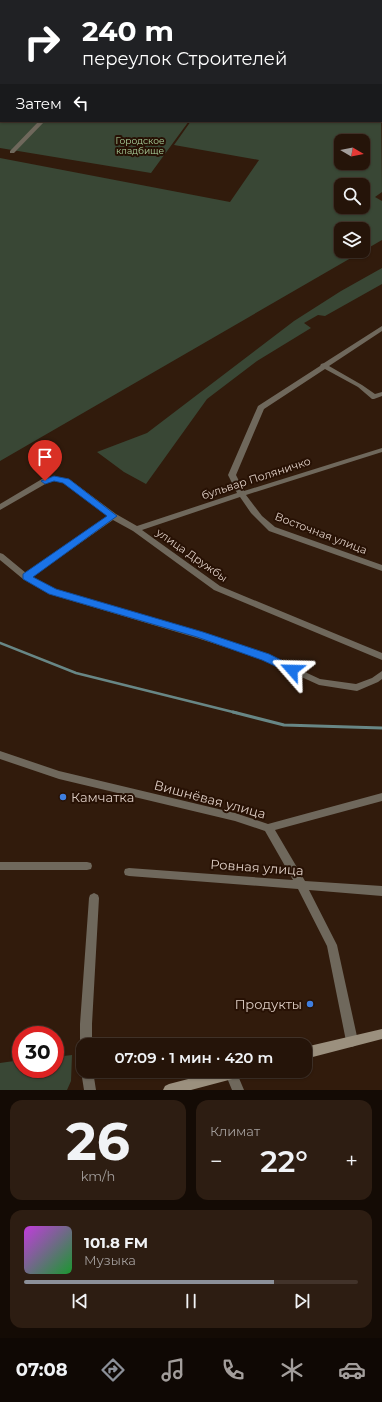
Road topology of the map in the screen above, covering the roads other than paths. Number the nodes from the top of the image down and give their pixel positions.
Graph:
1 (41, 122) edge
2 (12, 152) dead end
3 (382, 328) edge
4 (323, 365) junction
5 (382, 394) edge
6 (382, 450) edge
7 (241, 494) junction
8 (0, 507) edge
9 (113, 516) junction
10 (136, 529) junction
11 (0, 556) edge
12 (382, 568) edge
13 (26, 577) junction
14 (382, 657) edge
15 (382, 674) edge
16 (0, 756) edge
17 (382, 797) edge
18 (268, 828) junction
19 (0, 866) edge
20 (87, 866) dead end
21 (129, 872) dead end
22 (301, 884) junction
23 (382, 891) edge
24 (94, 898) dead end
25 (382, 1034) edge
26 (86, 1038) edge
27 (352, 1041) junction
28 (312, 1051) edge
29 (88, 1078) edge
30 (213, 1078) edge
31 (236, 1078) edge
32 (90, 1090) edge
33 (169, 1090) edge
34 (238, 1090) edge

1 - 2 street
3 - 4 street, Восточная улица
4 - 5 street
4 - 7 street, Восточная улица
6 - 7 street, бульвар Поляничко
7 - 10 street, бульвар Поляничко
7 - 12 street, Восточная улица
8 - 9 street, улица Дружбы
9 - 10 street, улица Дружбы
9 - 13 street
10 - 14 street, улица Дружбы
11 - 13 street
13 - 15 street
16 - 18 street, Вишнёвая улица
17 - 18 street, Вишнёвая улица
18 - 22 street
19 - 20 street
21 - 22 street, Ровная улица
22 - 23 street, Ровная улица
22 - 27 street
24 - 26 street
25 - 27 main road
27 - 28 main road
29 - 32 street
30 - 33 main road
31 - 34 street

